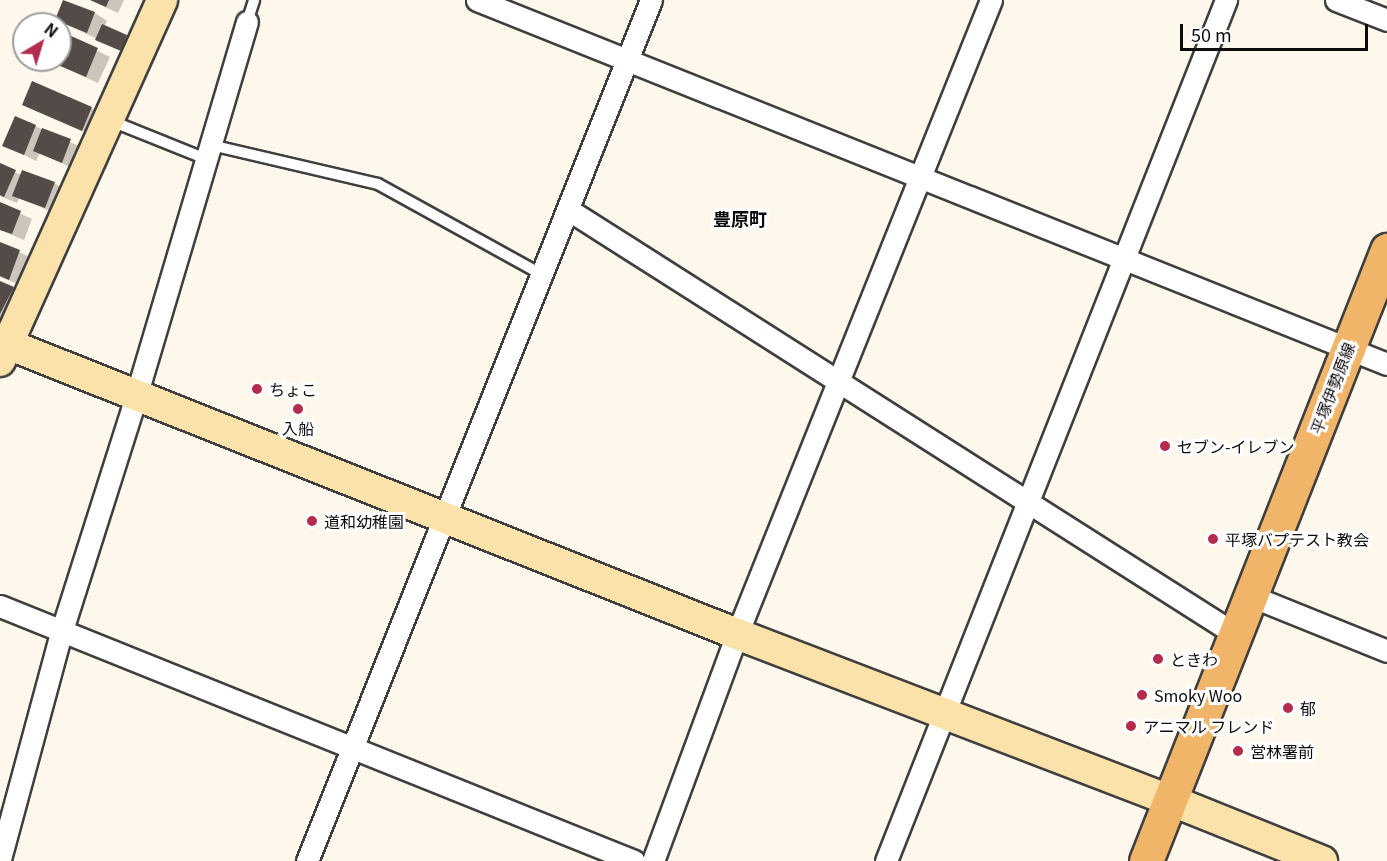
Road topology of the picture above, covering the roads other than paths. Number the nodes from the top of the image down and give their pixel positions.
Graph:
1 (162, 0) edge
2 (254, 0) edge
3 (477, 0) edge
4 (651, 0) edge
5 (991, 0) edge
6 (1226, 0) edge
7 (1336, 0) edge
8 (1387, 20) edge
9 (247, 22) joint
10 (626, 60) junction
11 (109, 120) junction
12 (208, 152) junction
13 (920, 178) junction
14 (569, 210) junction
15 (1387, 250) edge
16 (1124, 259) junction
17 (541, 274) junction
18 (2, 348) edge
19 (1348, 348) junction
20 (1387, 364) edge
21 (838, 382) junction
22 (137, 393) junction
23 (1028, 502) junction
24 (443, 517) junction
25 (1251, 596) junction
26 (0, 606) edge
27 (62, 630) junction
28 (737, 634) junction
29 (1235, 634) junction
30 (1387, 651) edge
31 (944, 715) junction
32 (352, 747) junction
33 (1170, 800) junction
34 (0, 859) edge
35 (307, 861) edge
36 (634, 861) edge
37 (653, 861) edge
38 (886, 861) edge
39 (1146, 861) edge
40 (1322, 861) edge

1 - 11 street
2 - 9 lane
3 - 10 street
4 - 10 street
5 - 13 street
6 - 16 street
7 - 8 street
9 - 12 street
10 - 13 street
10 - 14 street
11 - 12 lane
11 - 18 street
12 - 17 lane
12 - 22 street
13 - 16 street
13 - 21 street
14 - 17 street
14 - 21 street
15 - 19 main road, 平塚伊勢原線
16 - 19 street
16 - 23 street
17 - 24 street
18 - 22 street
19 - 20 street
19 - 25 main road, 平塚伊勢原線
21 - 23 street
21 - 28 street
22 - 24 street
22 - 27 street
23 - 29 street
23 - 31 street
24 - 28 street
24 - 32 street
25 - 29 main road, 平塚伊勢原線
25 - 30 street
26 - 27 street
27 - 32 street
27 - 34 street
28 - 31 street
28 - 37 street
29 - 33 main road, 平塚伊勢原線
31 - 33 street
31 - 38 street
32 - 35 street
32 - 36 street
33 - 39 main road, 平塚伊勢原線
33 - 40 street

